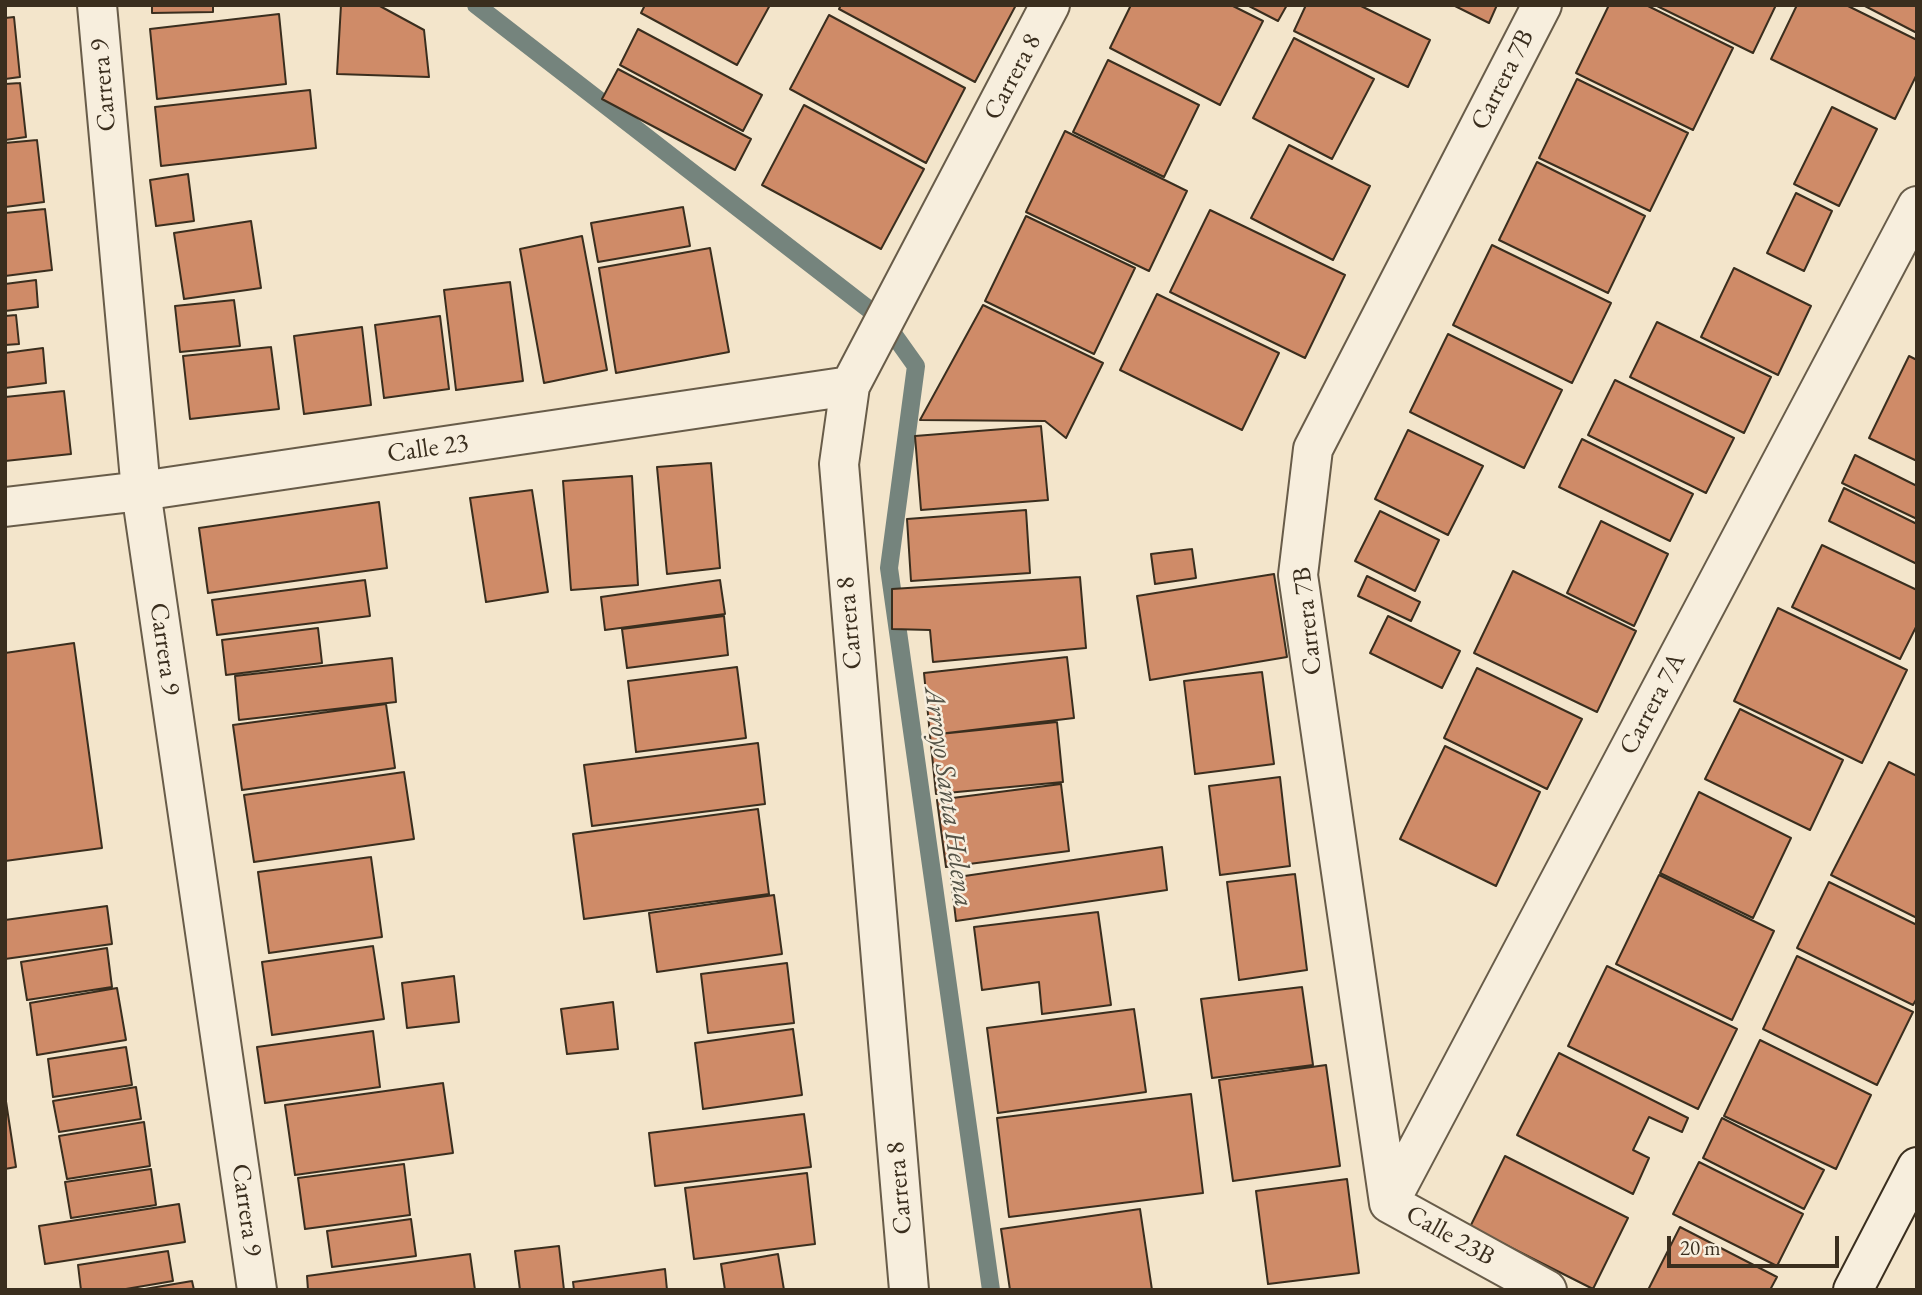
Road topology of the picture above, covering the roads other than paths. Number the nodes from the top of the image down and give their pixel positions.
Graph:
1 (96, 5) edge
2 (1050, 5) edge
3 (1542, 5) edge
4 (1917, 206) edge
5 (850, 386) junction
6 (141, 491) junction
7 (5, 507) edge
8 (1917, 1167) edge
9 (1389, 1203) junction
10 (257, 1290) edge
11 (909, 1290) edge
12 (1547, 1290) edge
13 (1853, 1290) edge

1 - 6 street, Carrera 9
2 - 5 street, Carrera 8
3 - 9 street, Carrera 7B
4 - 9 street, Carrera 7A
5 - 6 street, Calle 23
5 - 11 street, Carrera 8
6 - 7 street, Calle 23
6 - 10 street, Carrera 9
8 - 13 street
9 - 12 street, Calle 23B

